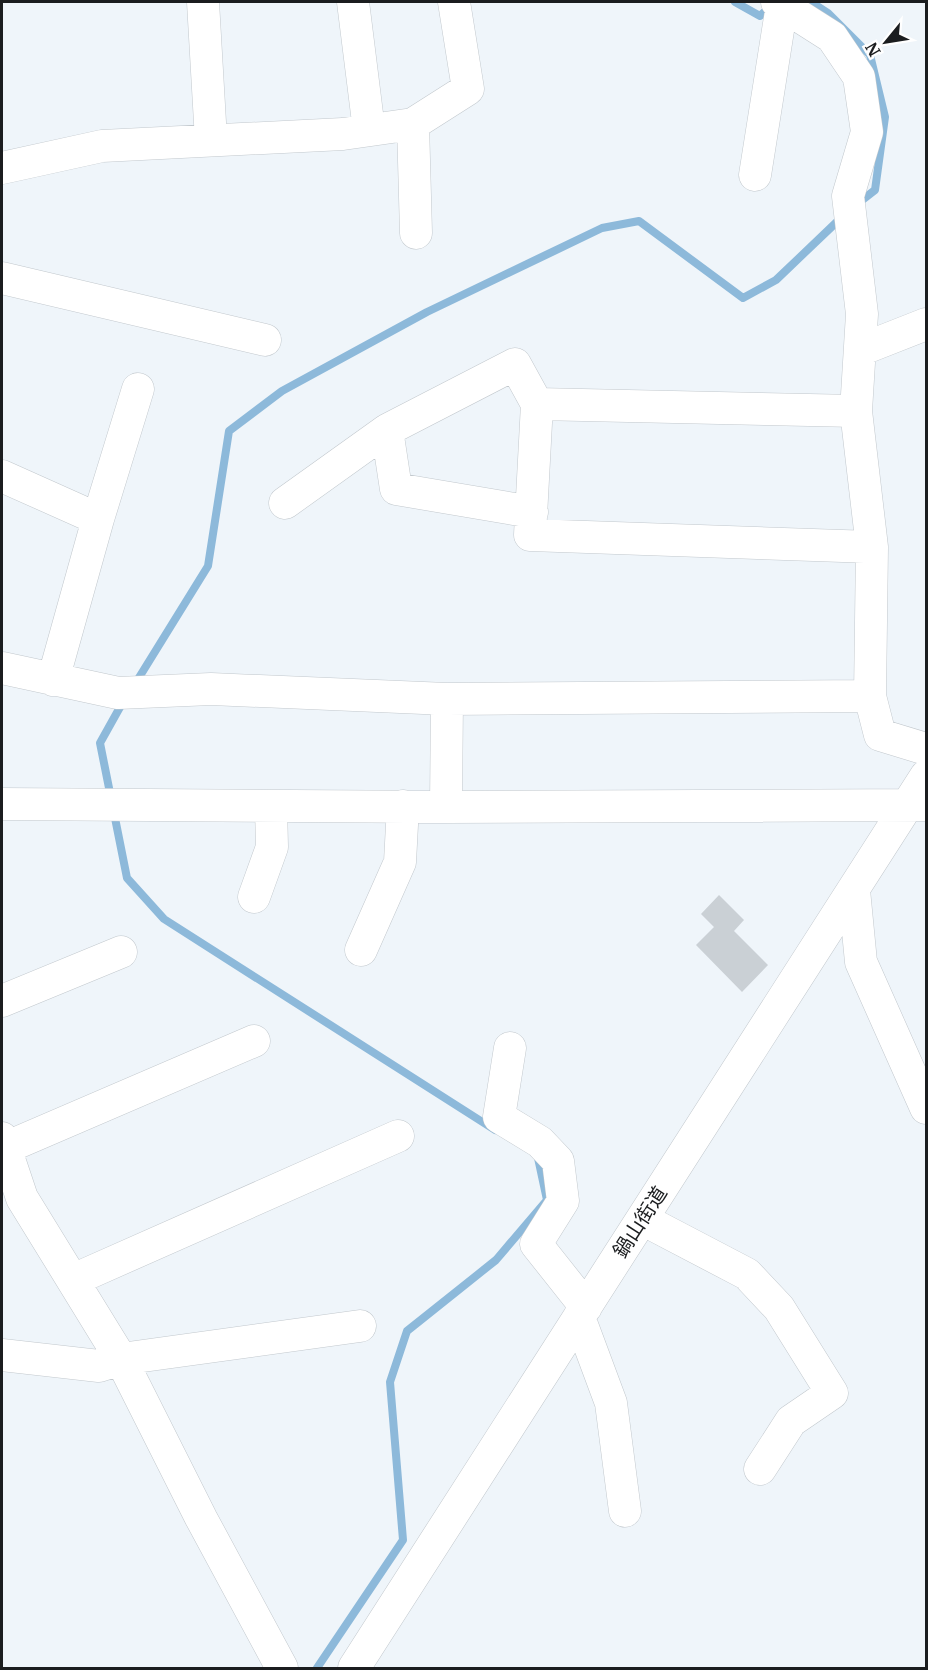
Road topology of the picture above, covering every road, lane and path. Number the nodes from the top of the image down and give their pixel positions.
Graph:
1 (203, 2) edge
2 (353, 2) edge
3 (454, 2) edge
4 (780, 3) edge
5 (412, 124) junction
6 (369, 130) junction
7 (211, 140) junction
8 (2, 168) edge
9 (755, 175) dead end
10 (416, 233) dead end
11 (2, 278) edge
12 (927, 324) edge
13 (265, 340) dead end
14 (860, 350) junction
15 (138, 389) dead end
16 (537, 404) junction
17 (856, 411) junction
18 (387, 430) junction
19 (2, 476) edge
20 (285, 503) dead end
21 (532, 512) junction
22 (98, 519) junction
23 (872, 547) junction
24 (2, 668) edge
25 (53, 680) junction
26 (870, 696) junction
27 (447, 699) junction
28 (927, 749) edge
29 (927, 776) edge
30 (2, 804) edge
31 (918, 805) edge
32 (271, 806) junction
33 (403, 806) junction
34 (446, 807) junction
35 (854, 890) junction
36 (254, 897) dead end
37 (361, 950) dead end
38 (121, 952) dead end
39 (2, 1001) edge
40 (254, 1041) dead end
41 (510, 1048) dead end
42 (927, 1108) edge
43 (398, 1136) dead end
44 (3, 1143) edge
45 (642, 1219) junction
46 (73, 1280) junction
47 (582, 1312) junction
48 (360, 1326) dead end
49 (2, 1355) edge
50 (122, 1359) junction
51 (760, 1469) dead end
52 (625, 1511) dead end
53 (282, 1668) edge
54 (354, 1668) edge

1 - 7 street
2 - 6 street
3 - 5 street
4 - 9 street
4 - 14 street
5 - 6 street
5 - 10 street
6 - 7 street
7 - 8 street
11 - 13 street
12 - 14 street
14 - 17 street
15 - 22 street
16 - 17 street
16 - 18 street
16 - 21 street
17 - 23 street
18 - 20 street
18 - 21 street
19 - 22 street
21 - 23 street
22 - 25 street
23 - 26 street
24 - 25 street
25 - 27 street
26 - 27 street
26 - 28 street
27 - 34 street
29 - 31 street, 鍋山街道
30 - 32 street
31 - 34 street
31 - 35 street, 鍋山街道
32 - 33 street
32 - 36 street
33 - 34 street
33 - 37 street
35 - 42 street
35 - 45 street, 鍋山街道
38 - 39 street
40 - 44 street
41 - 47 street
43 - 46 street
44 - 46 street
45 - 47 street, 鍋山街道
45 - 51 street
46 - 50 street
47 - 52 street
47 - 54 street, 鍋山街道
48 - 50 street
49 - 50 street
50 - 53 street

